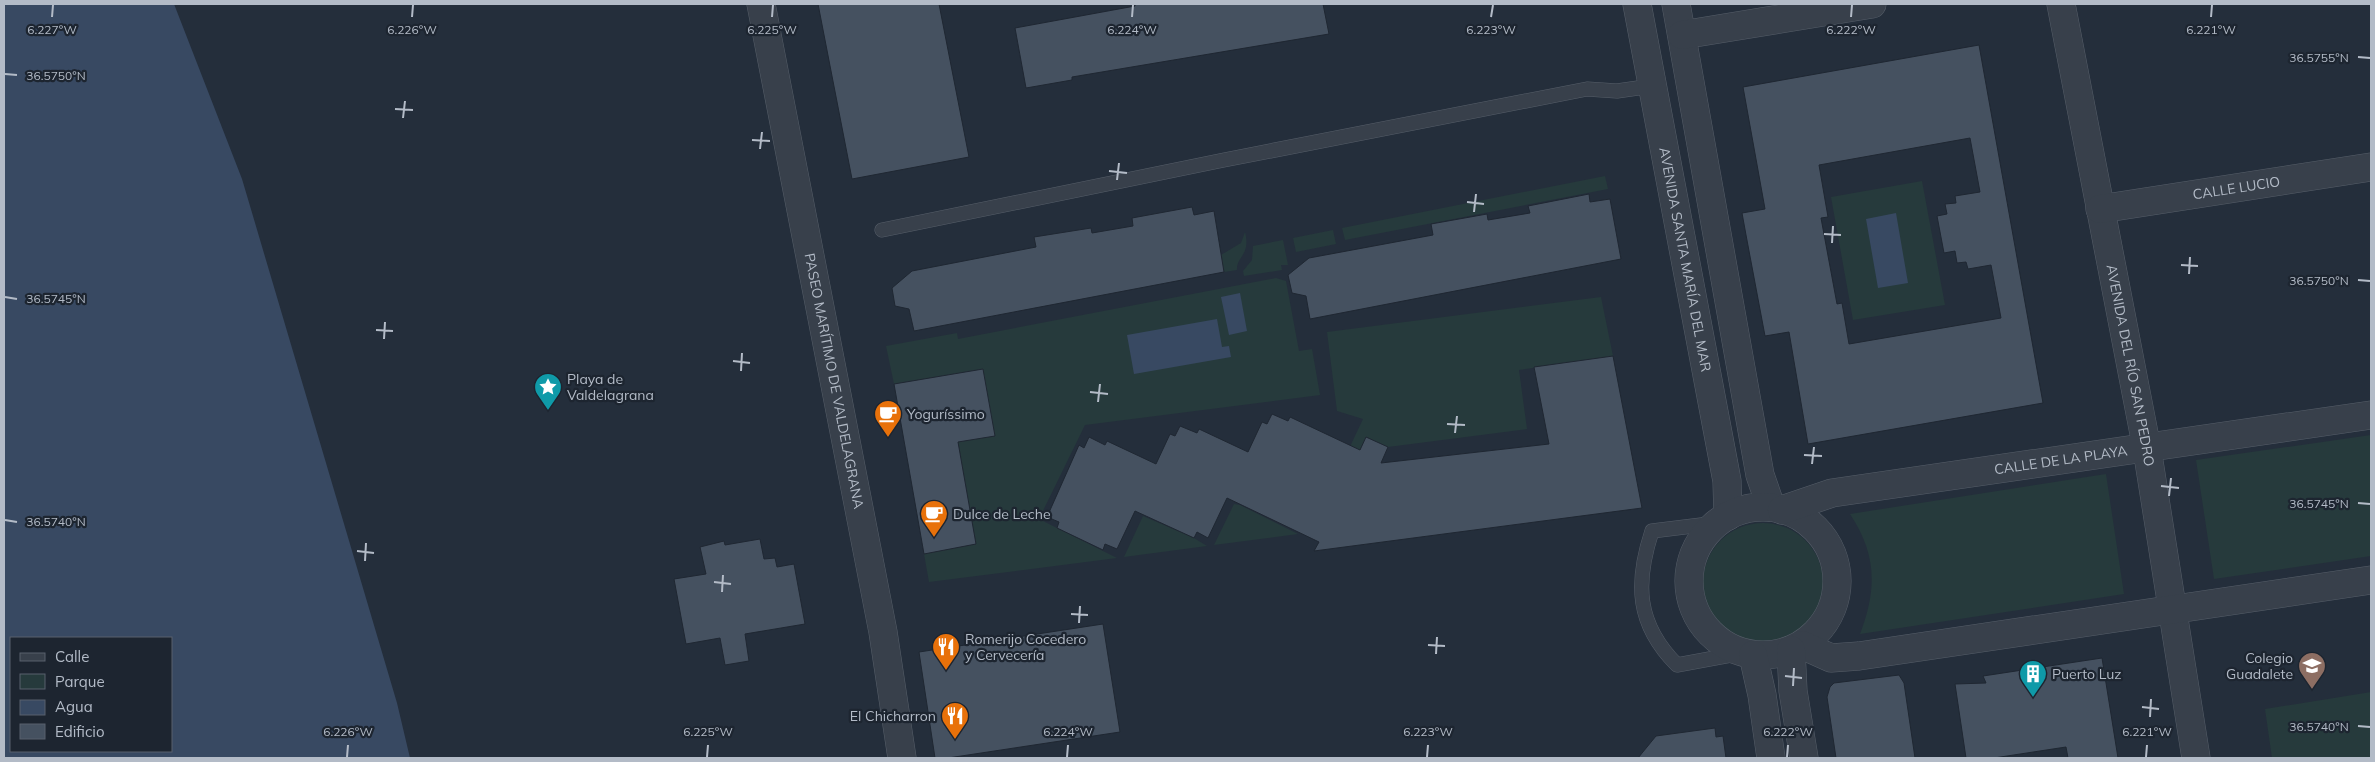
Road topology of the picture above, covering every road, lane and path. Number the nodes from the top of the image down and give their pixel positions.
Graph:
1 (762, 4) edge
2 (778, 4) edge
3 (1637, 4) edge
4 (1676, 4) edge
5 (1872, 4) edge
6 (2061, 4) edge
7 (1682, 35) junction
8 (1652, 86) junction
9 (2371, 167) edge
10 (2100, 209) junction
11 (882, 230) dead end
12 (2371, 415) edge
13 (2147, 449) junction
14 (1777, 508) junction
15 (1722, 519) junction
16 (2371, 580) edge
17 (2173, 610) junction
18 (1796, 647) junction
19 (1748, 654) junction
20 (902, 758) edge
21 (919, 758) edge
22 (1771, 758) edge
23 (1804, 758) edge
24 (2196, 758) edge

1 - 20 street, PASEO MARÍTIMO DE VALDELAGRANA
2 - 21 street, PASEO MARÍTIMO DE VALDELAGRANA
3 - 8 street, AVENIDA SANTA MARÍA DEL MAR
4 - 7 street
5 - 7 street
6 - 10 street, AVENIDA DEL RÍO SAN PEDRO
7 - 14 street
8 - 11 lane
8 - 15 street, AVENIDA SANTA MARÍA DEL MAR
9 - 10 street, CALLE LUCIO
10 - 13 street, AVENIDA DEL RÍO SAN PEDRO
12 - 13 street, CALLE DE LA PLAYA
13 - 14 street, CALLE DE LA PLAYA
13 - 17 street, AVENIDA DEL RÍO SAN PEDRO
14 - 15 street
14 - 18 street
15 - 19 street
15 - 19 lane
16 - 17 street
17 - 18 street
17 - 24 street, AVENIDA DEL RÍO SAN PEDRO
18 - 19 street
18 - 23 street
19 - 22 street

